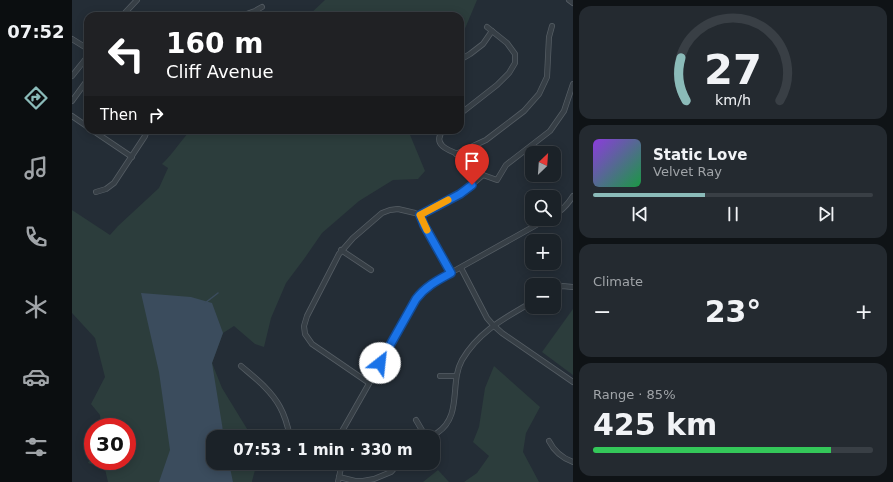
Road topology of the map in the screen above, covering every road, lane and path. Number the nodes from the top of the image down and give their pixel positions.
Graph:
1 (137, 0) edge
2 (569, 0) edge
3 (573, 3) edge
4 (262, 7) dead end
5 (126, 12) edge
6 (252, 12) edge
7 (552, 26) dead end
8 (487, 27) dead end
9 (492, 31) junction
10 (72, 39) edge
11 (84, 46) edge
12 (464, 58) edge
13 (84, 61) edge
14 (72, 76) edge
15 (573, 84) edge
16 (84, 85) edge
17 (72, 102) edge
18 (464, 111) edge
19 (72, 116) edge
20 (84, 124) edge
21 (98, 134) edge
22 (146, 134) edge
23 (441, 134) edge
24 (456, 154) junction
25 (132, 157) junction
26 (483, 175) junction
27 (96, 192) dead end
28 (573, 196) edge
29 (571, 204) edge
30 (561, 210) edge
31 (420, 215) junction
32 (535, 226) edge
33 (341, 250) junction
34 (460, 268) junction
35 (371, 270) dead end
36 (451, 273) junction
37 (561, 286) edge
38 (573, 287) edge
39 (525, 306) edge
40 (493, 326) junction
41 (241, 366) dead end
42 (440, 376) dead end
43 (456, 376) junction
44 (573, 382) edge
45 (369, 384) junction
46 (416, 420) dead end
47 (288, 430) edge
48 (343, 430) edge
49 (422, 430) edge
50 (440, 430) edge
51 (549, 441) dead end
52 (573, 462) edge
53 (340, 470) edge
54 (393, 470) edge
55 (338, 480) edge

1 - 5 street
2 - 3 street
4 - 6 street
7 - 24 street
8 - 9 street
9 - 12 street
9 - 18 street
10 - 11 street
13 - 14 street
15 - 26 street
16 - 17 street
19 - 20 street
21 - 25 street
22 - 25 street
23 - 24 street
24 - 26 street
25 - 27 street
26 - 31 street
28 - 29 street
29 - 30 street
31 - 33 street
31 - 36 street
32 - 34 street
33 - 35 street
33 - 45 street
34 - 36 street
34 - 40 street
36 - 45 street
37 - 38 street
39 - 40 street
40 - 43 street
40 - 44 street
41 - 47 street
42 - 43 street
43 - 50 street
45 - 48 street
46 - 49 street
51 - 52 street
53 - 55 street
54 - 55 street

